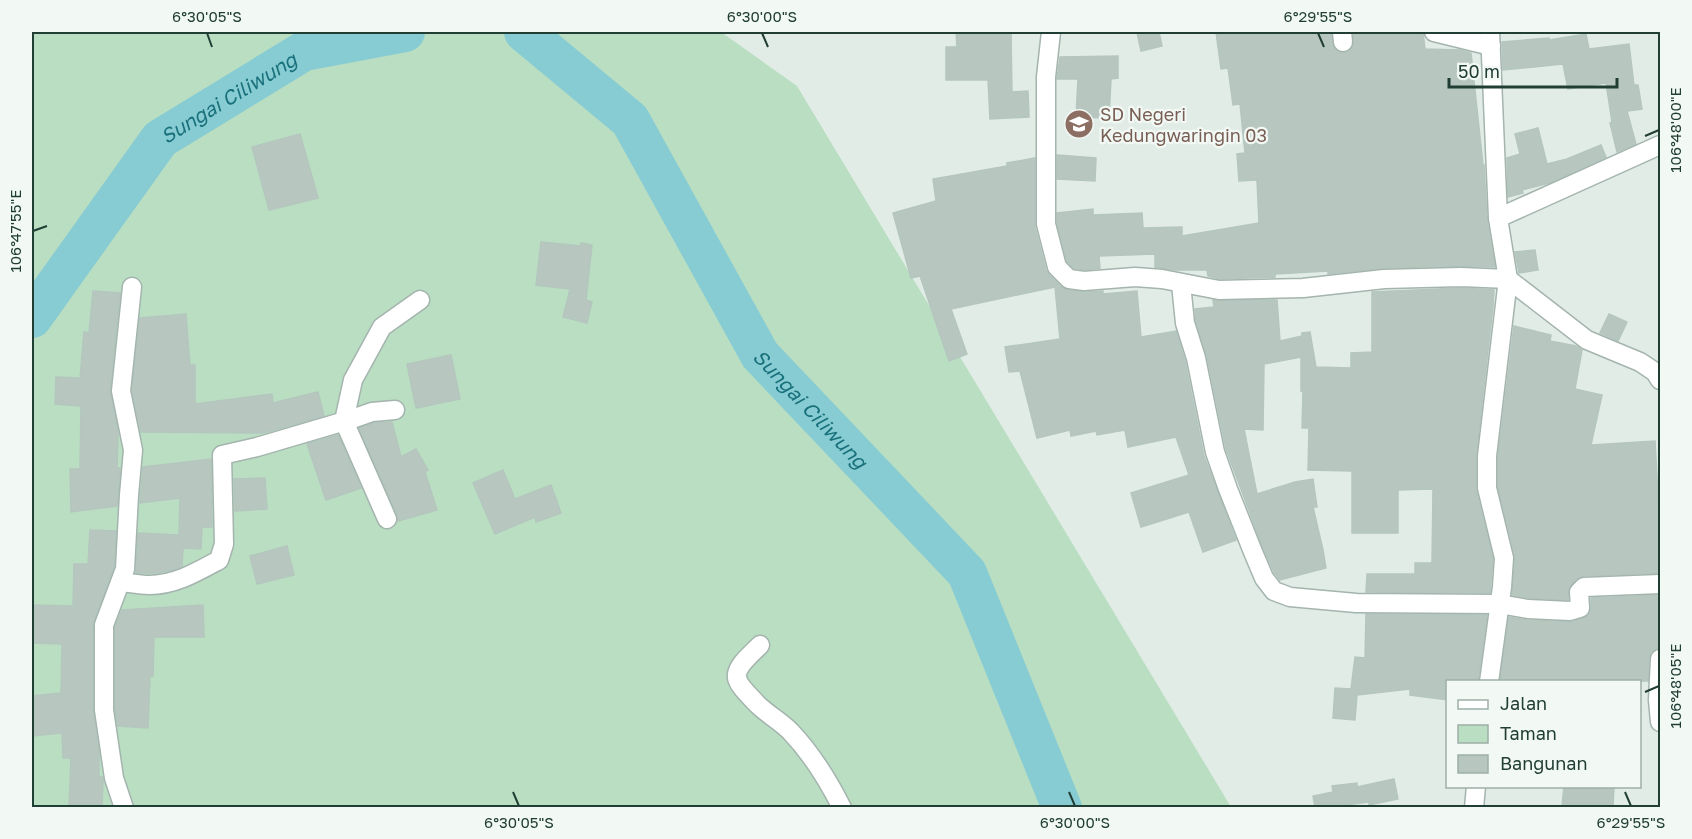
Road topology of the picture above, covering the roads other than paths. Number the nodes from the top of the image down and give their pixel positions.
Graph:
1 (1051, 32) edge
2 (1434, 32) edge
3 (1491, 39) edge
4 (1660, 145) edge
5 (1498, 218) junction
6 (1508, 279) junction
7 (1181, 284) junction
8 (132, 287) dead end
9 (420, 300) dead end
10 (1660, 380) edge
11 (394, 410) dead end
12 (344, 421) junction
13 (387, 519) dead end
14 (121, 582) junction
15 (1660, 584) edge
16 (1499, 604) junction
17 (760, 645) dead end
18 (1660, 659) edge
19 (1489, 680) edge
20 (1660, 722) edge
21 (1476, 788) edge
22 (124, 807) edge
23 (842, 807) edge
24 (1474, 807) edge

1 - 7 street
2 - 3 street
3 - 5 street
4 - 5 street
5 - 6 street
6 - 7 street
6 - 10 street
6 - 16 street
7 - 16 street
8 - 14 street
9 - 12 street
11 - 12 street
12 - 13 street
12 - 14 street
14 - 22 street
15 - 16 street
16 - 19 street
17 - 23 street
18 - 20 street
21 - 24 street

